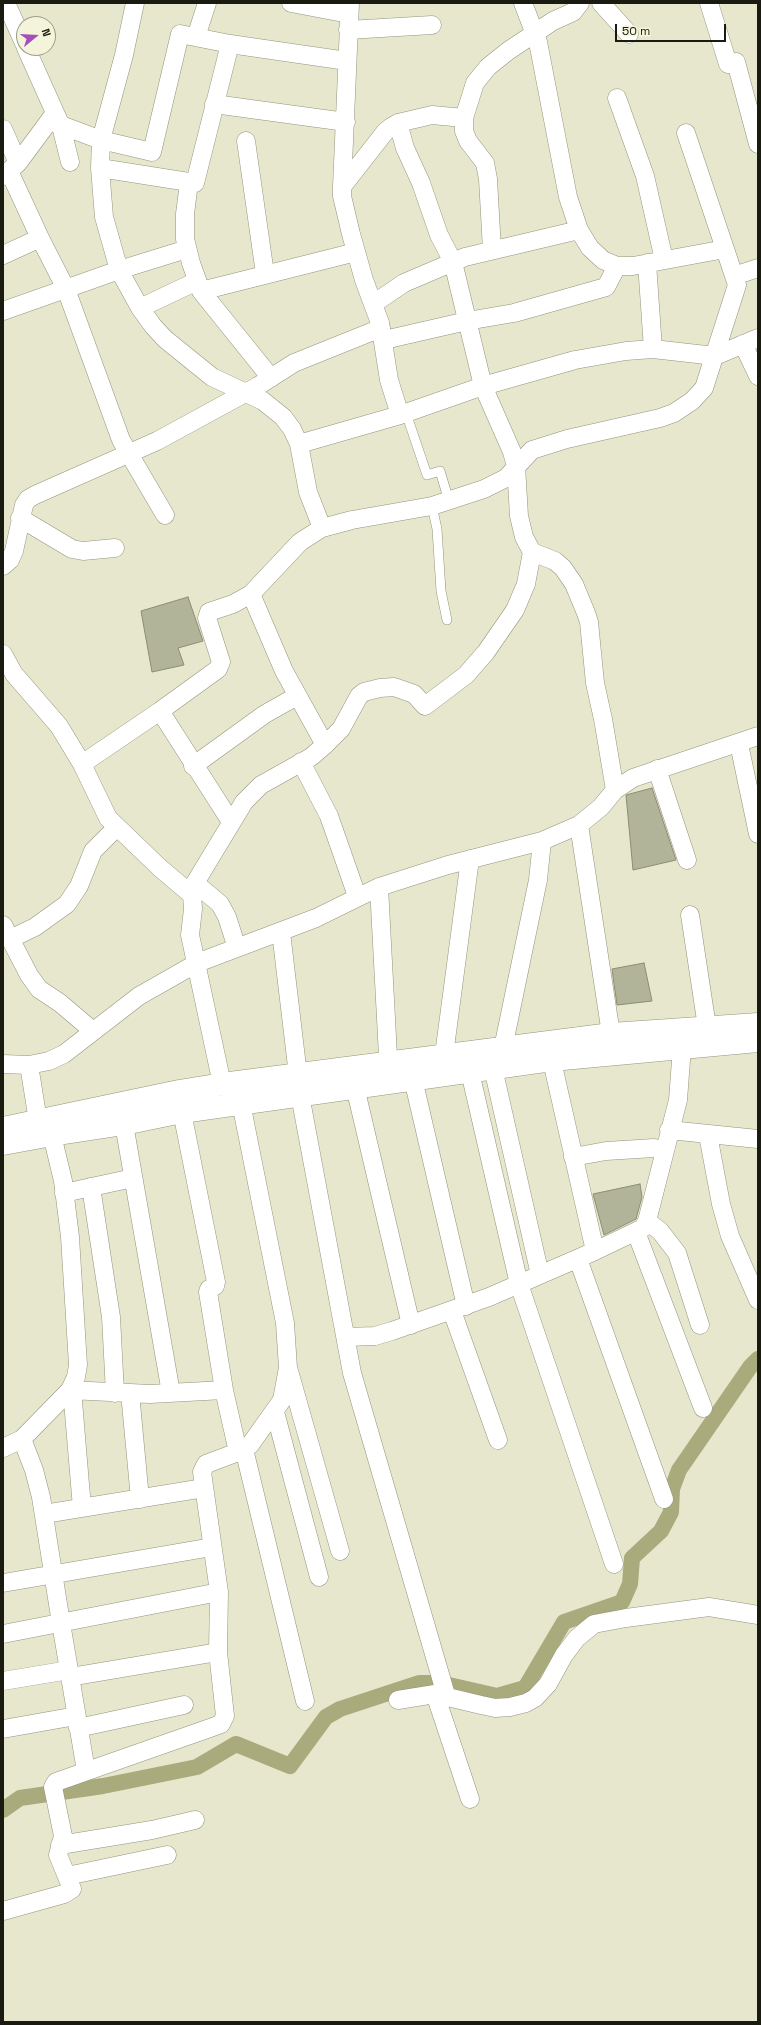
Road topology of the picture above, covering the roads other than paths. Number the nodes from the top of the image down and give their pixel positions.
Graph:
1 (6, 3) edge
2 (135, 3) edge
3 (207, 3) edge
4 (291, 3) edge
5 (523, 3) edge
6 (580, 3) edge
7 (601, 3) edge
8 (709, 3) edge
9 (349, 16) edge
10 (16, 25) edge
11 (432, 25) dead end
12 (535, 34) junction
13 (629, 34) dead end
14 (196, 37) junction
15 (230, 44) junction
16 (29, 56) edge
17 (348, 61) junction
18 (617, 98) dead end
19 (214, 104) junction
20 (464, 118) junction
21 (55, 120) junction
22 (346, 122) junction
23 (398, 123) junction
24 (3, 130) edge
25 (686, 133) dead end
26 (101, 140) junction
27 (246, 141) dead end
28 (758, 144) edge
29 (70, 162) dead end
30 (100, 168) junction
31 (10, 170) edge
32 (189, 182) junction
33 (342, 187) junction
34 (578, 230) junction
35 (40, 238) junction
36 (187, 249) junction
37 (725, 249) junction
38 (492, 250) junction
39 (356, 252) junction
40 (3, 255) edge
41 (453, 262) junction
42 (655, 262) junction
43 (617, 266) junction
44 (758, 268) edge
45 (119, 270) junction
46 (265, 274) junction
47 (734, 276) junction
48 (199, 286) junction
49 (66, 289) junction
50 (373, 304) junction
51 (140, 308) junction
52 (3, 311) edge
53 (467, 321) junction
54 (383, 334) junction
55 (751, 341) edge
56 (653, 349) junction
57 (715, 356) junction
58 (758, 376) edge
59 (271, 378) junction
60 (483, 386) junction
61 (247, 392) junction
62 (403, 414) junction
63 (299, 444) junction
64 (129, 454) junction
65 (516, 466) junction
66 (440, 503) junction
67 (165, 515) dead end
68 (20, 518) junction
69 (322, 528) junction
70 (115, 548) dead end
71 (532, 552) junction
72 (3, 566) edge
73 (251, 594) junction
74 (447, 620) dead end
75 (3, 654) edge
76 (9, 676) edge
77 (297, 696) junction
78 (160, 711) junction
79 (758, 736) edge
80 (738, 744) junction
81 (325, 745) junction
82 (301, 762) junction
83 (82, 764) junction
84 (193, 766) junction
85 (657, 769) junction
86 (615, 790) junction
87 (231, 822) junction
88 (579, 825) junction
89 (116, 828) junction
90 (758, 834) edge
91 (542, 841) junction
92 (470, 859) junction
93 (687, 860) dead end
94 (379, 887) junction
95 (194, 889) junction
96 (357, 896) junction
97 (690, 915) dead end
98 (281, 932) junction
99 (8, 941) edge
100 (237, 948) junction
101 (197, 963) junction
102 (758, 1024) edge
103 (707, 1027) junction
104 (93, 1031) junction
105 (611, 1034) junction
106 (758, 1041) edge
107 (682, 1047) junction
108 (503, 1048) junction
109 (550, 1051) junction
110 (444, 1056) junction
111 (3, 1064) edge
112 (29, 1065) junction
113 (493, 1068) junction
114 (470, 1072) junction
115 (389, 1073) junction
116 (353, 1078) junction
117 (413, 1080) junction
118 (222, 1084) junction
119 (299, 1085) junction
120 (241, 1103) junction
121 (182, 1112) junction
122 (124, 1124) junction
123 (3, 1128) edge
124 (45, 1128) junction
125 (669, 1130) junction
126 (708, 1135) junction
127 (758, 1139) edge
128 (3, 1144) edge
129 (664, 1150) junction
130 (573, 1157) junction
131 (134, 1178) junction
132 (91, 1187) junction
133 (64, 1194) junction
134 (642, 1226) junction
135 (595, 1251) junction
136 (578, 1259) junction
137 (540, 1275) junction
138 (519, 1284) junction
139 (758, 1300) edge
140 (459, 1308) junction
141 (411, 1325) junction
142 (700, 1325) dead end
143 (346, 1337) junction
144 (288, 1368) junction
145 (70, 1390) junction
146 (224, 1390) junction
147 (122, 1393) junction
148 (171, 1393) junction
149 (703, 1408) dead end
150 (275, 1412) junction
151 (22, 1439) junction
152 (498, 1440) dead end
153 (3, 1448) edge
154 (241, 1451) junction
155 (204, 1488) junction
156 (140, 1499) junction
157 (664, 1499) dead end
158 (82, 1508) junction
159 (44, 1514) junction
160 (212, 1547) junction
161 (340, 1551) dead end
162 (614, 1564) dead end
163 (53, 1574) junction
164 (319, 1577) dead end
165 (3, 1583) edge
166 (219, 1592) junction
167 (758, 1615) edge
168 (61, 1623) junction
169 (3, 1634) edge
170 (218, 1652) junction
171 (69, 1674) junction
172 (3, 1681) edge
173 (441, 1694) junction
174 (398, 1700) dead end
175 (305, 1701) dead end
176 (184, 1705) dead end
177 (77, 1722) junction
178 (3, 1729) edge
179 (86, 1771) junction
180 (470, 1799) dead end
181 (195, 1820) dead end
182 (60, 1846) junction
183 (167, 1855) dead end
184 (67, 1876) junction
185 (3, 1911) edge

1 - 10 street
2 - 26 street
3 - 14 street
4 - 9 street
5 - 12 street
6 - 12 street
7 - 13 street
8 - 28 street
9 - 11 street
9 - 17 street
12 - 20 street
12 - 34 street
14 - 15 street
14 - 26 street
15 - 17 street
15 - 19 street
16 - 21 street
17 - 22 street
18 - 42 street
19 - 22 street
19 - 32 street
20 - 23 street
20 - 38 street
21 - 26 street
21 - 29 street
21 - 31 street
22 - 33 street
23 - 33 street
23 - 41 street
24 - 31 street
25 - 37 street
26 - 30 street
27 - 46 street
30 - 32 street
30 - 45 street
31 - 35 street
32 - 36 street
33 - 39 street
34 - 38 street
34 - 43 street
35 - 40 street
35 - 49 street
36 - 45 street
36 - 48 street
37 - 42 street
37 - 47 street
38 - 41 street
39 - 46 street
39 - 50 street
41 - 50 street
41 - 53 street
42 - 43 street
42 - 56 street
43 - 53 street
44 - 47 street
45 - 49 street
45 - 51 street
46 - 48 street
47 - 57 street
48 - 51 street
48 - 59 street
49 - 52 street
49 - 64 street
50 - 54 street
51 - 61 street
53 - 54 street
53 - 60 street
54 - 59 street
54 - 62 street
55 - 57 street
55 - 58 street
56 - 57 street
56 - 60 street
57 - 65 street
59 - 61 street
60 - 62 street
60 - 65 street
61 - 63 street
61 - 64 street
62 - 63 street
62 - 66 lane
63 - 69 street
64 - 67 street
64 - 68 street
65 - 66 street
65 - 71 street
66 - 69 street
66 - 74 lane
68 - 70 street
68 - 72 street
69 - 73 street
71 - 81 street
71 - 86 street
73 - 77 street
73 - 78 street
75 - 76 street
76 - 83 street
77 - 81 street
77 - 84 street
78 - 83 street
78 - 84 street
79 - 80 street
80 - 85 street
80 - 90 street
81 - 82 street
82 - 87 street
82 - 96 street
83 - 89 street
84 - 87 street
85 - 86 street
85 - 93 street
86 - 88 street
87 - 95 street
88 - 91 street
88 - 105 street
89 - 95 street
89 - 99 street
91 - 92 street
91 - 108 street
92 - 94 street
92 - 110 street
94 - 96 street
94 - 115 street
95 - 100 street
95 - 101 street
96 - 98 street
97 - 103 street
98 - 100 street
98 - 119 street
99 - 104 street
100 - 101 street
101 - 104 street
101 - 118 street
102 - 103 main road
103 - 105 main road
104 - 112 street
105 - 109 main road
106 - 107 main road
107 - 109 main road
107 - 125 street
108 - 109 main road
108 - 110 main road
109 - 113 main road
109 - 130 street
110 - 115 main road
111 - 112 street
112 - 124 street
113 - 114 main road
113 - 137 street
114 - 117 main road
114 - 138 street
115 - 116 main road
115 - 117 main road
116 - 119 main road
116 - 141 street
117 - 140 street
118 - 119 main road
118 - 124 main road
119 - 120 main road
119 - 143 street
120 - 121 main road
120 - 144 street
121 - 122 main road
121 - 146 street
122 - 124 main road
122 - 131 street
123 - 124 main road
124 - 128 main road
124 - 133 street
125 - 126 street
125 - 129 street
126 - 127 street
126 - 139 street
129 - 130 street
129 - 134 street
130 - 135 street
131 - 132 street
131 - 148 street
132 - 133 street
132 - 147 street
133 - 145 street
134 - 135 street
134 - 142 street
134 - 149 street
135 - 136 street
136 - 137 street
136 - 157 street
137 - 138 street
138 - 140 street
138 - 162 street
140 - 141 street
140 - 152 street
141 - 143 street
143 - 173 street
144 - 150 street
144 - 161 street
145 - 147 street
145 - 151 street
145 - 158 street
146 - 148 street
146 - 154 street
147 - 148 street
147 - 156 street
150 - 154 street
150 - 164 street
151 - 153 street
151 - 159 street
154 - 155 street
154 - 175 street
155 - 156 street
155 - 160 street
156 - 158 street
158 - 159 street
159 - 163 street
160 - 163 street
160 - 166 street
163 - 165 street
163 - 168 street
166 - 168 street
166 - 170 street
167 - 173 street
168 - 169 street
168 - 171 street
170 - 171 street
170 - 179 street
171 - 172 street
171 - 177 street
173 - 174 street
173 - 180 street
176 - 177 street
177 - 178 street
177 - 179 street
179 - 182 street
181 - 182 street
182 - 184 street
183 - 184 street
184 - 185 street

